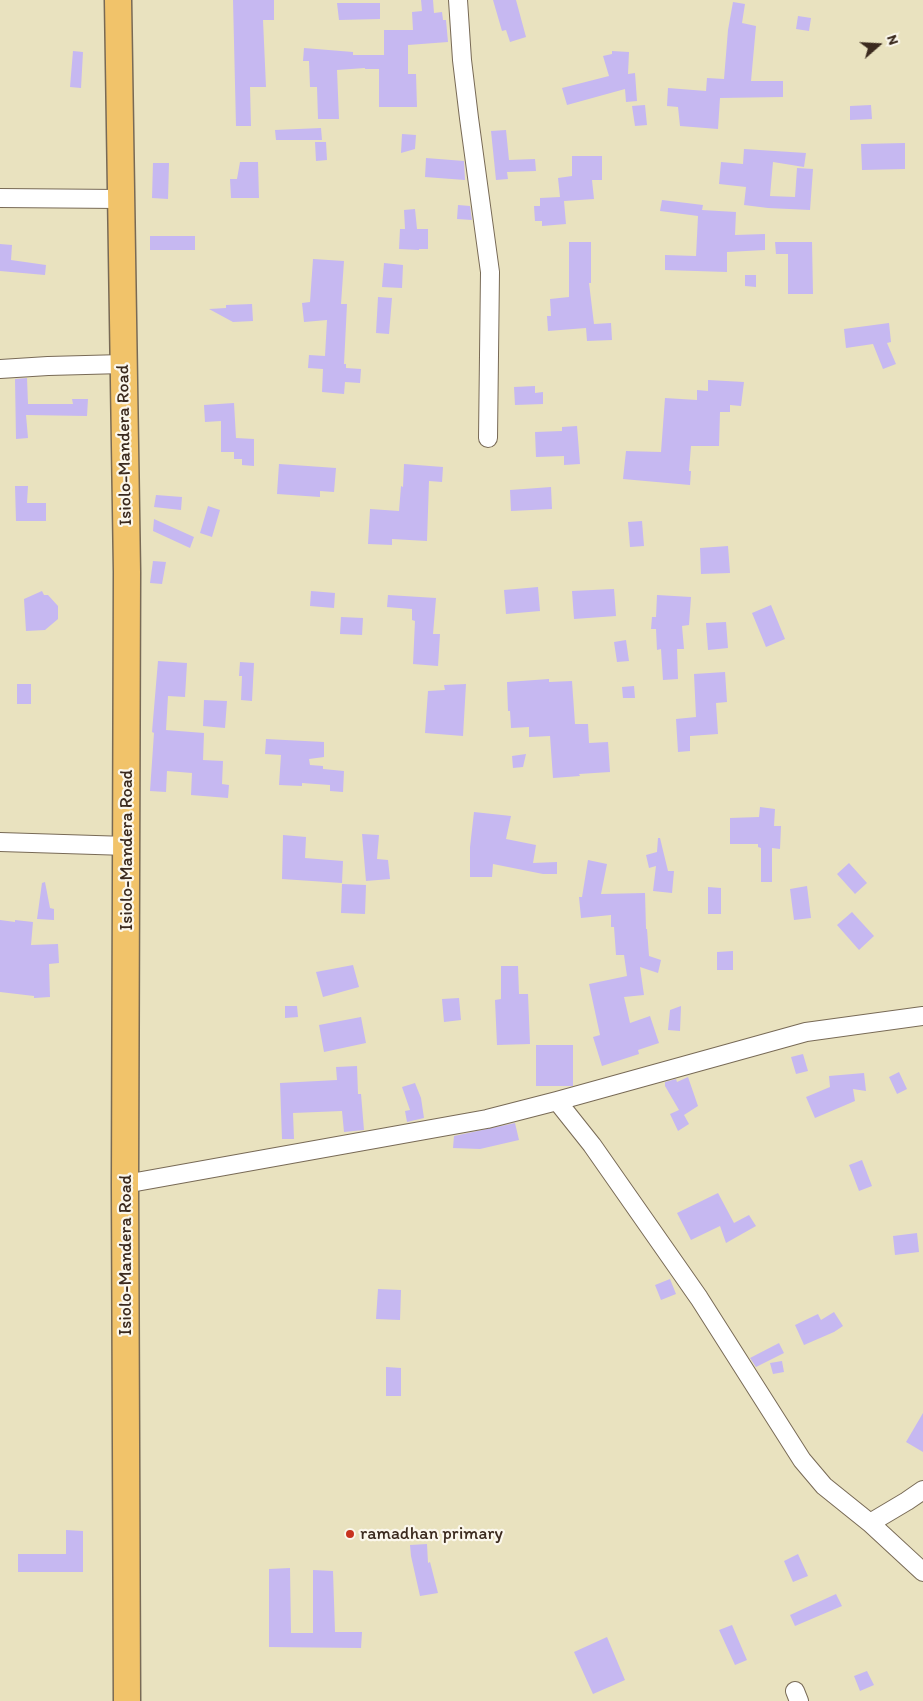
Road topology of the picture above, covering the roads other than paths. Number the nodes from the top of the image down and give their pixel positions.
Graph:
1 (118, 0) edge
2 (458, 0) edge
3 (0, 198) edge
4 (120, 199) junction
5 (123, 364) junction
6 (0, 369) edge
7 (488, 438) dead end
8 (0, 842) edge
9 (127, 846) junction
10 (923, 1016) edge
11 (557, 1101) junction
12 (125, 1184) junction
13 (923, 1490) edge
14 (870, 1522) junction
15 (923, 1572) edge
16 (127, 1701) edge

1 - 4 highway, Isiolo-Mandera Road
2 - 7 street
3 - 4 street
4 - 5 highway, Isiolo-Mandera Road
5 - 6 street
5 - 9 highway, Isiolo-Mandera Road
8 - 9 street
9 - 12 highway, Isiolo-Mandera Road
10 - 11 street
11 - 12 street
11 - 14 street
12 - 16 highway, Isiolo-Mandera Road
13 - 14 street
14 - 15 street

